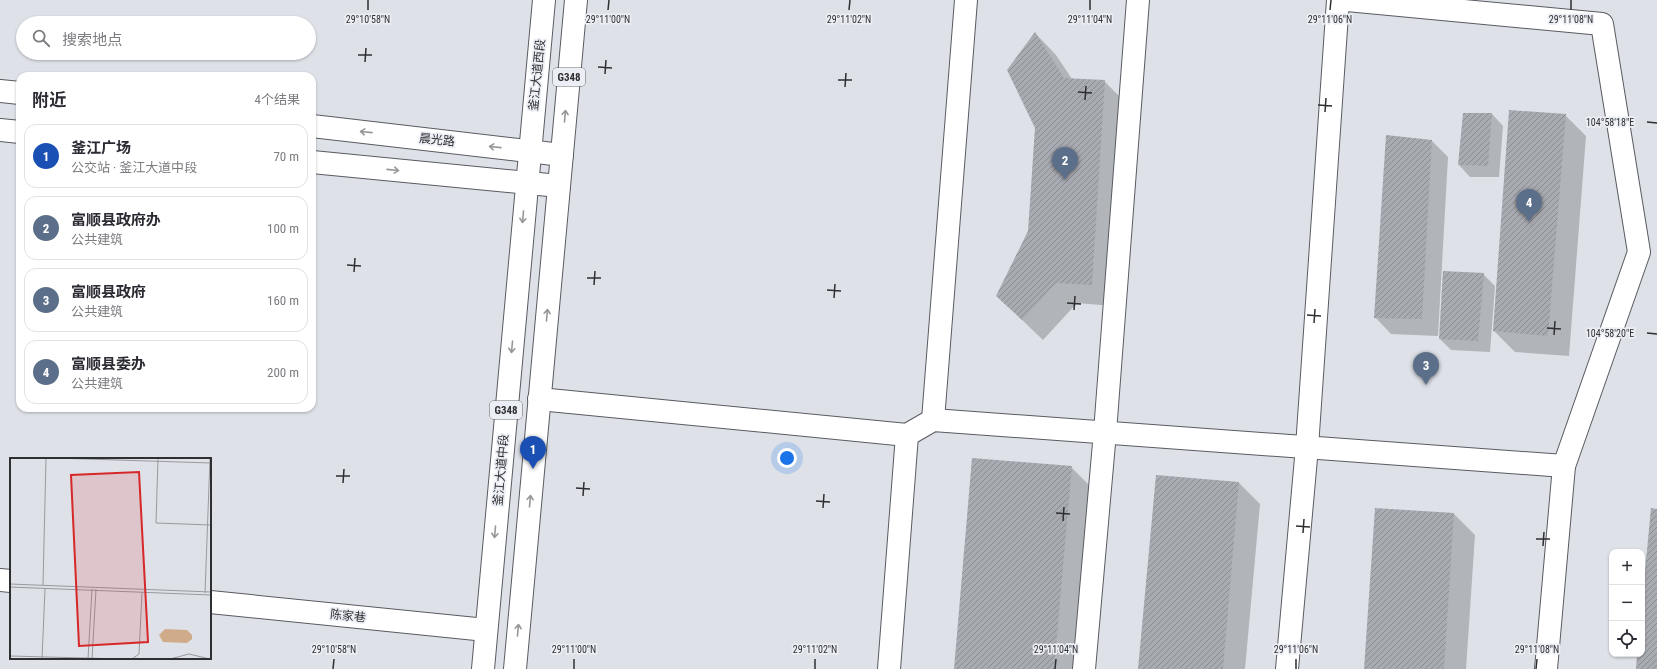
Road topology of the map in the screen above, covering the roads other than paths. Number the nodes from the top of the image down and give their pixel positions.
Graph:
1 (544, 0) edge
2 (576, 0) edge
3 (966, 0) edge
4 (1138, 0) edge
5 (1338, 0) edge
6 (1347, 0) edge
7 (0, 91) edge
8 (16, 93) edge
9 (316, 126) edge
10 (0, 130) edge
11 (16, 132) edge
12 (529, 151) junction
13 (562, 155) junction
14 (316, 162) edge
15 (526, 184) junction
16 (559, 186) junction
17 (1648, 253) edge
18 (539, 399) junction
19 (933, 420) junction
20 (1105, 432) junction
21 (906, 435) junction
22 (1306, 447) junction
23 (1564, 466) junction
24 (0, 580) edge
25 (10, 581) edge
26 (211, 602) edge
27 (486, 630) junction
28 (483, 669) edge
29 (515, 669) edge
30 (889, 669) edge
31 (1084, 669) edge
32 (1287, 669) edge
33 (1546, 669) edge

1 - 12 main road, 釜江大道西段 / G348
13 -> 2 main road, G348
3 - 19 main road
4 - 20 main road
5 - 22 main road
6 - 17 main road
7 - 8 main road
12 -> 9 main road, 晨光路
10 - 11 main road
12 - 13 main road, 晨光路
12 - 15 main road, 釜江大道中段 / G348
13 - 16 main road, G348
14 -> 15 main road
15 - 16 main road
15 -> 27 main road, 釜江大道中段 / G348
18 -> 16 main road, G348
17 - 23 main road
18 - 21 main road
29 -> 18 main road, G348
19 - 20 main road
19 - 21 main road
20 - 22 main road
20 - 31 main road
21 - 30 main road
22 - 23 main road
22 - 32 main road
23 - 33 main road
24 - 25 main road
26 - 27 main road, 陈家巷
27 - 28 main road, 釜江大道中段 / G348

